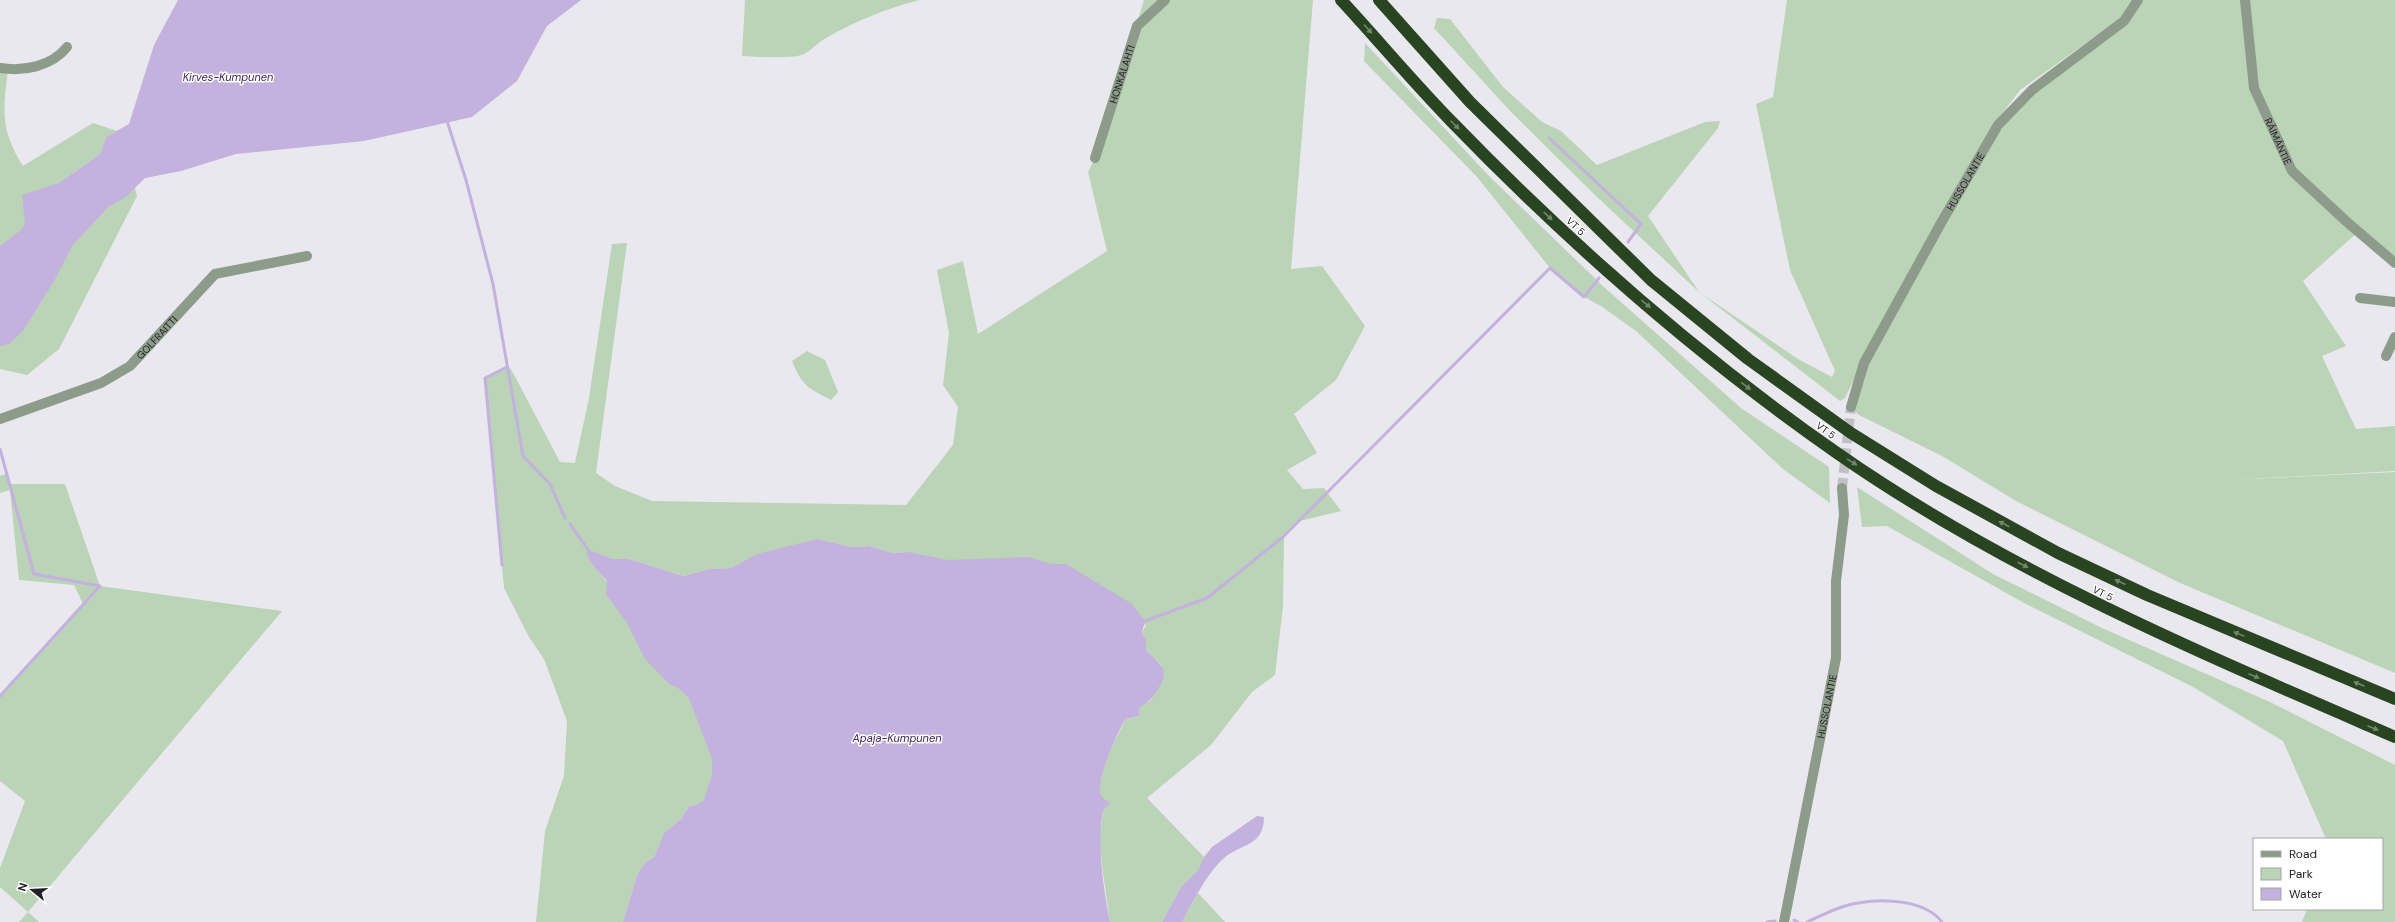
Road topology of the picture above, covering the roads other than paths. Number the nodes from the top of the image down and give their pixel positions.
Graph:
1 (1165, 0) edge
2 (1341, 0) edge
3 (1379, 0) edge
4 (2138, 0) edge
5 (2245, 0) edge
6 (67, 47) dead end
7 (0, 68) edge
8 (1095, 158) dead end
9 (307, 256) dead end
10 (2395, 263) edge
11 (2360, 298) dead end
12 (2395, 302) edge
13 (2395, 337) edge
14 (2386, 356) dead end
15 (1851, 407) tunnel mouth
16 (0, 419) edge
17 (1842, 488) tunnel mouth
18 (2395, 699) edge
19 (2395, 737) edge
20 (1784, 922) edge

1 - 8 street, HONKALAHTI
2 -> 19 highway, VT 5
18 -> 3 highway, VT 5
4 - 15 street, HUSSOLANTIE
5 - 10 street, RÄIMÄNTIE
6 - 7 street
9 - 16 street, GOLFRAITTI
11 - 12 street
13 - 14 street
17 - 20 street, HUSSOLANTIE

